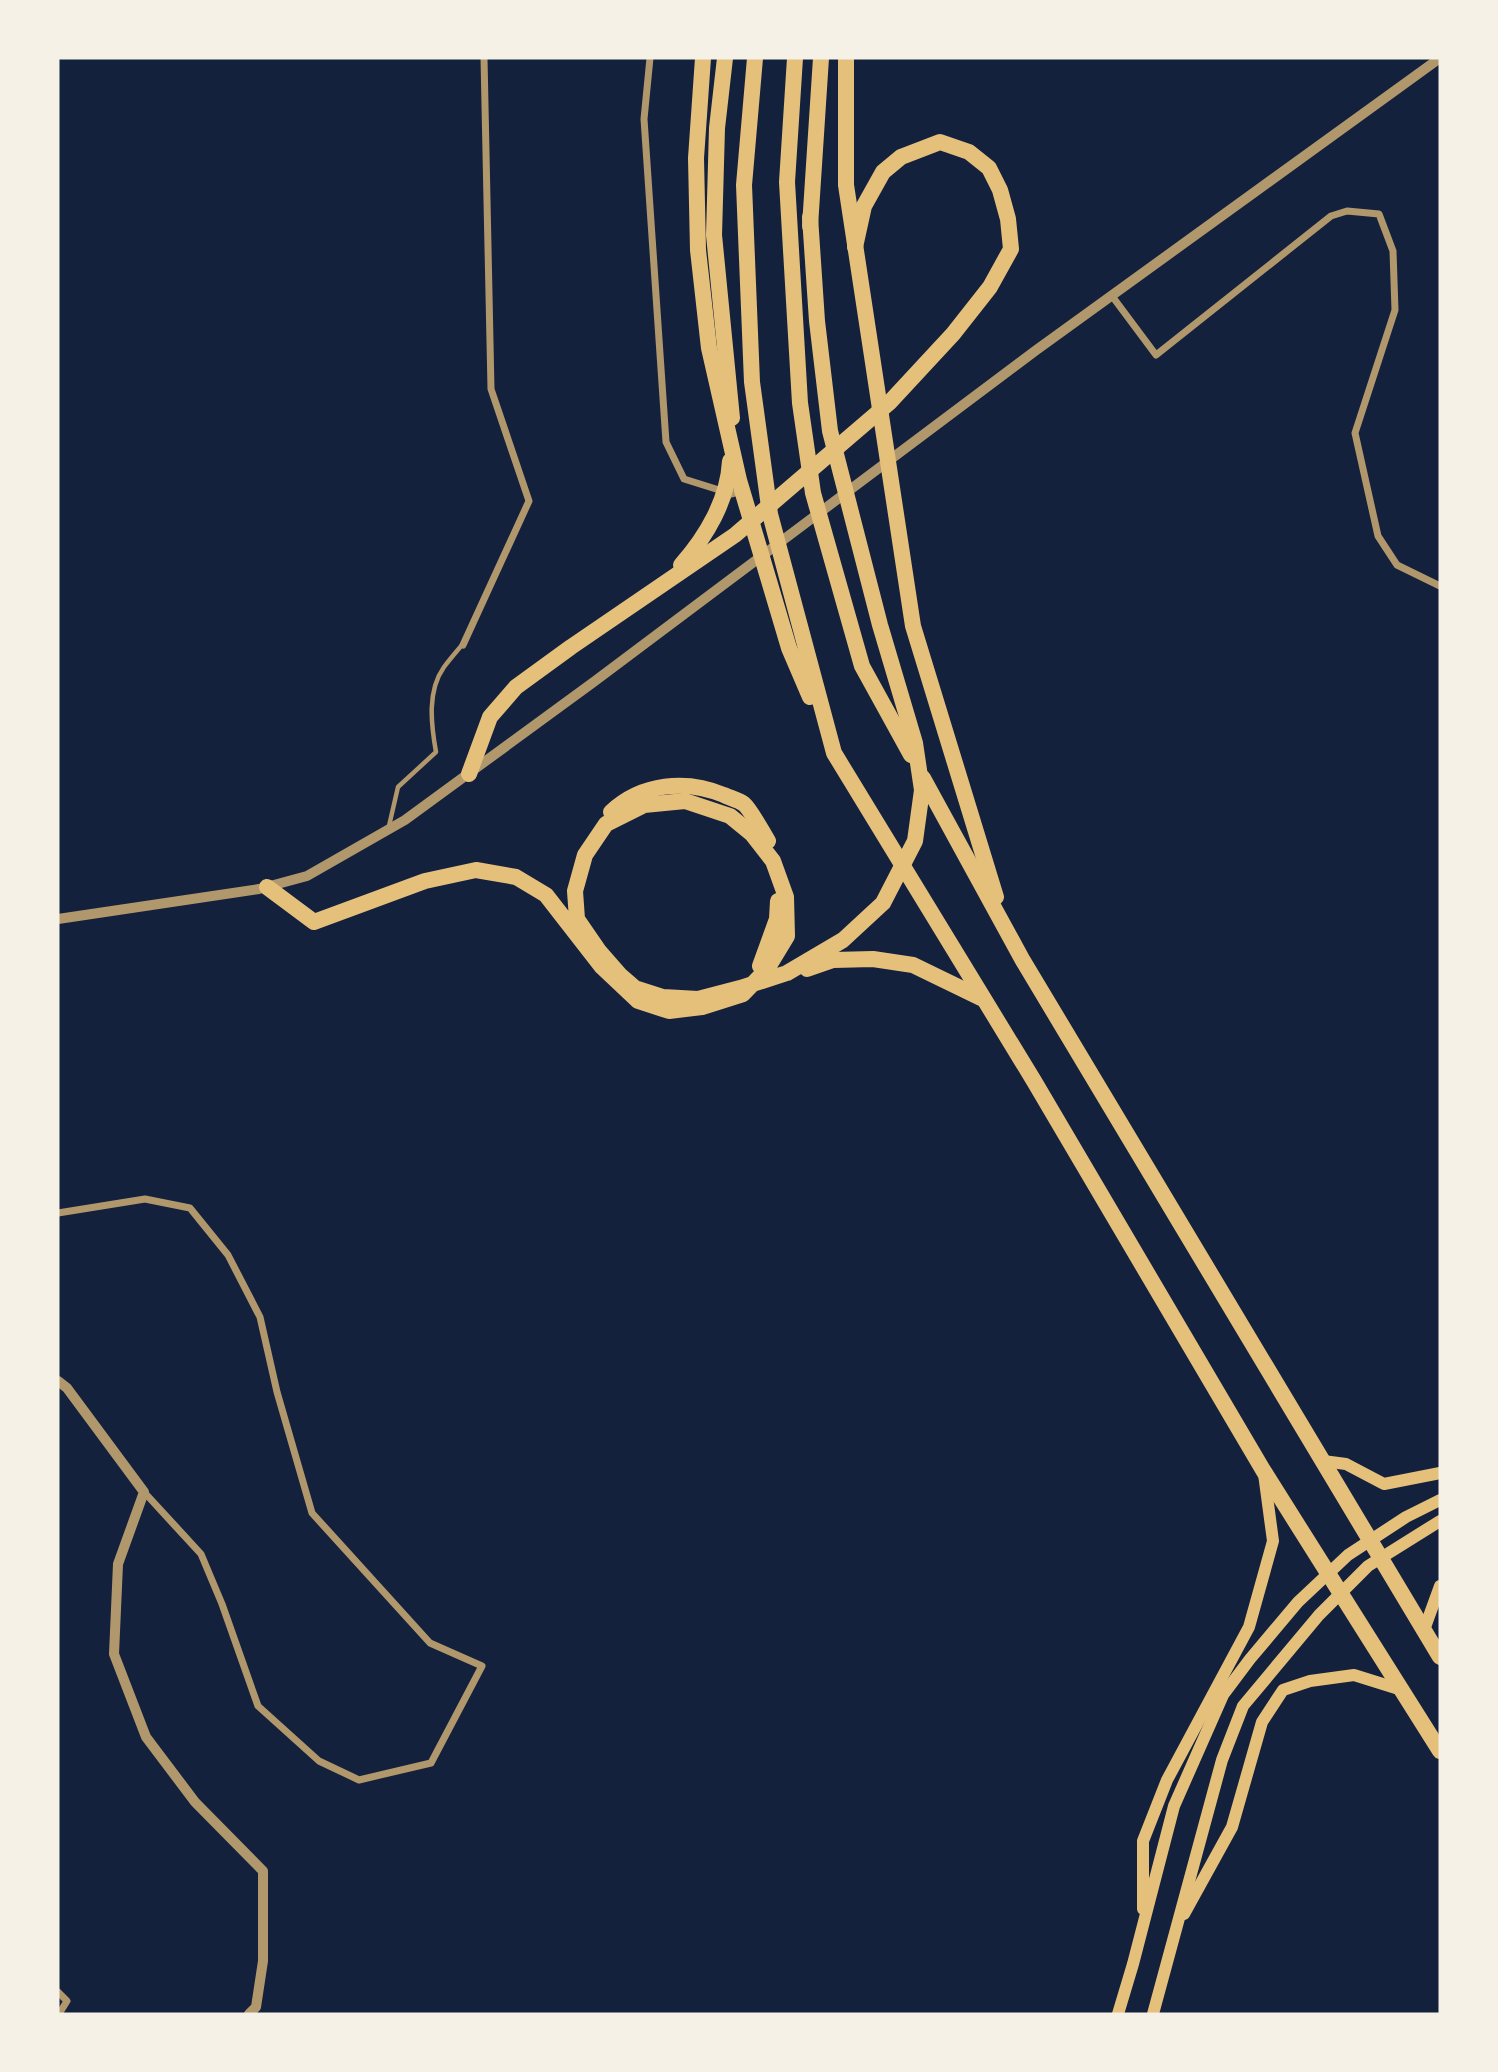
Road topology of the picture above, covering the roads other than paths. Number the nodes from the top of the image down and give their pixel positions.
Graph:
1 (484, 58) edge
2 (650, 58) edge
3 (703, 58) edge
4 (725, 58) edge
5 (755, 58) edge
6 (795, 58) edge
7 (821, 58) edge
8 (846, 58) edge
9 (1440, 58) edge
10 (810, 217) junction
11 (855, 247) junction
12 (1112, 296) junction
13 (800, 403) junction
14 (742, 491) junction
15 (666, 582) junction
16 (1440, 586) edge
17 (463, 645) joint
18 (834, 753) junction
19 (469, 774) junction
20 (388, 830) junction
21 (267, 887) junction
22 (58, 919) edge
23 (1006, 930) junction
24 (740, 988) junction
25 (982, 999) junction
26 (58, 1213) edge
27 (58, 1381) edge
28 (1323, 1461) junction
29 (1263, 1470) junction
30 (1440, 1474) edge
31 (144, 1492) junction
32 (1440, 1500) edge
33 (1440, 1521) edge
34 (1440, 1586) edge
35 (1424, 1630) junction
36 (1440, 1657) edge
37 (1402, 1690) junction
38 (1440, 1751) edge
39 (1143, 1927) junction
40 (1174, 1933) junction
41 (58, 1992) edge
42 (59, 2014) edge
43 (249, 2014) edge
44 (1118, 2014) edge
45 (1153, 2014) edge

1 - 17 street
2 - 14 street
3 - 14 highway
4 - 15 highway
5 - 18 highway
6 - 13 highway
7 - 10 highway
8 - 11 highway
9 - 12 street
10 - 13 highway
10 - 24 highway
11 - 15 highway
11 - 23 highway
12 - 16 street
12 - 19 street
13 - 23 highway
14 - 18 highway
15 - 19 highway
17 - 20 lane
18 - 25 highway
19 - 20 street
20 - 21 street
21 - 22 street
21 - 24 highway
23 - 28 highway
24 - 25 highway
25 - 29 highway
26 - 31 street
27 - 31 street
28 - 30 main road
28 - 35 highway
29 - 37 highway
29 - 39 main road
31 - 43 street
32 - 39 main road
33 - 40 main road
34 - 35 main road
35 - 36 highway
37 - 38 highway
37 - 40 main road
39 - 44 main road
40 - 45 main road
41 - 42 street

